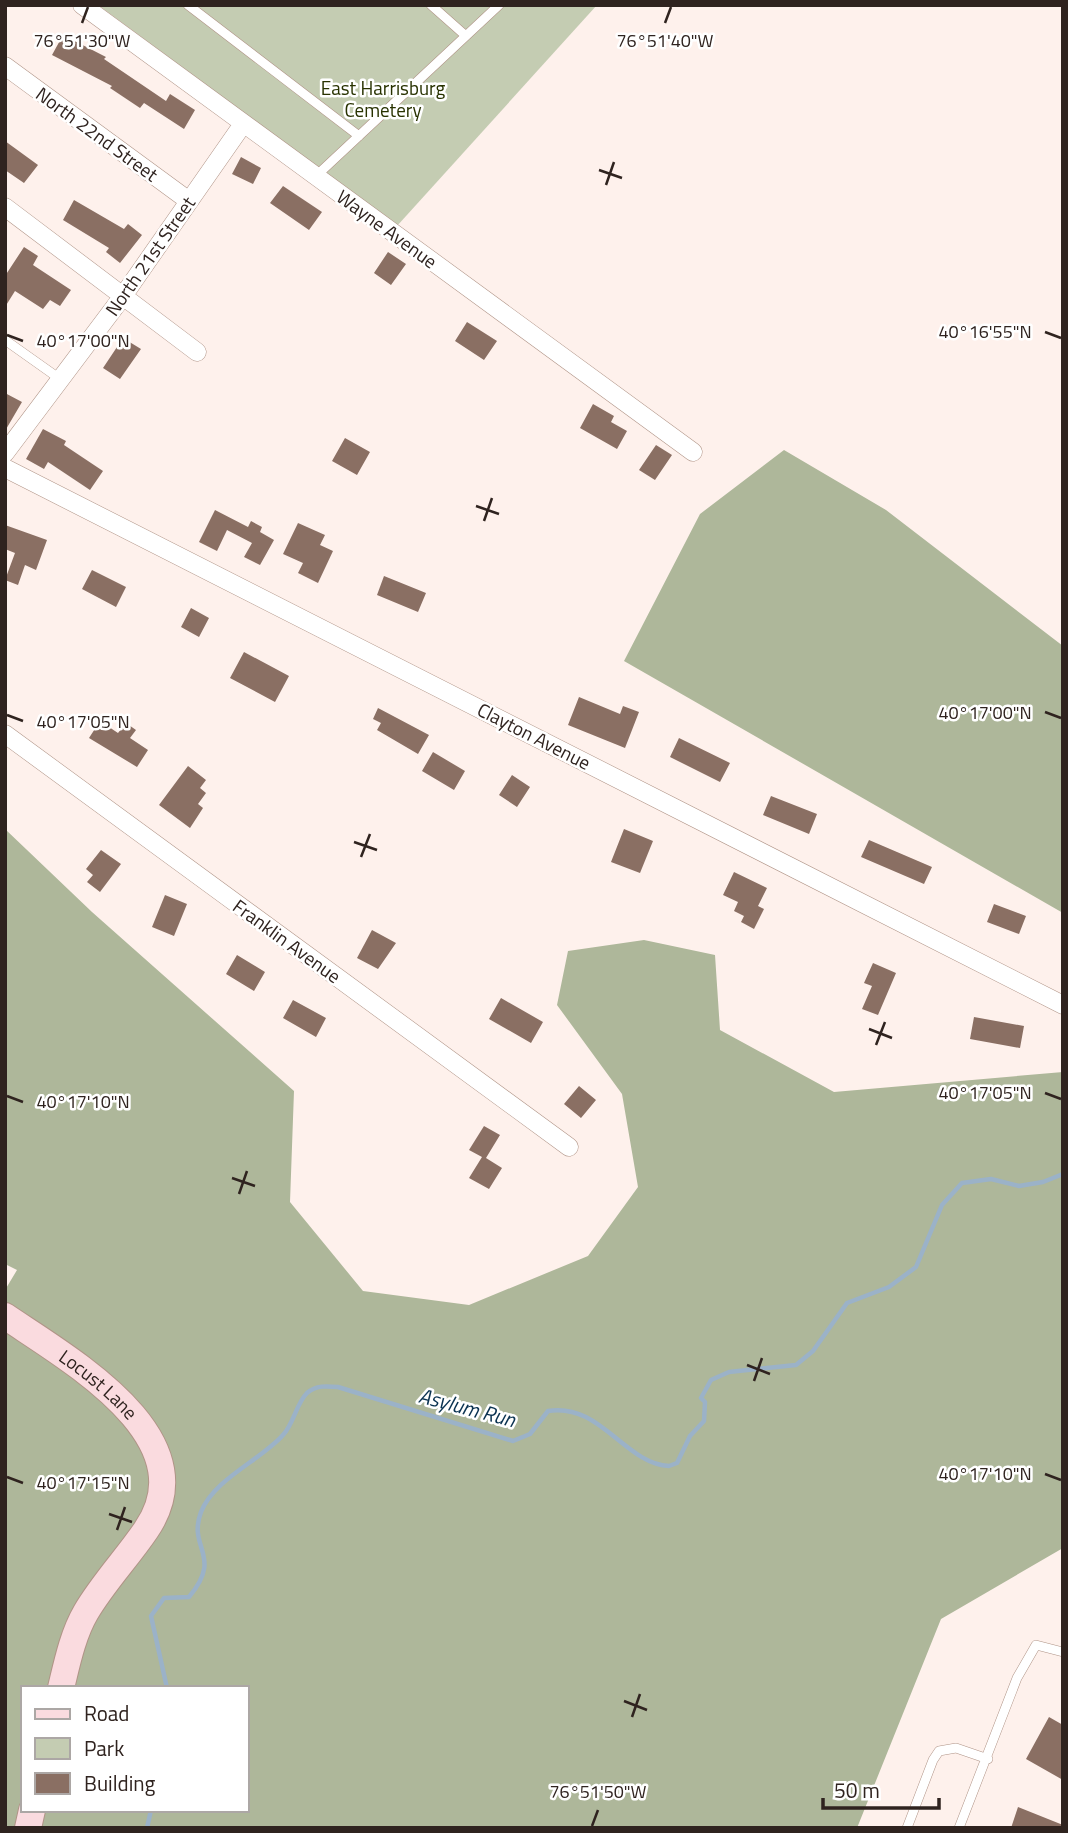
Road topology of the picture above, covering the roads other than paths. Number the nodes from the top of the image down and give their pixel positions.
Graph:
1 (82, 5) edge
2 (188, 5) edge
3 (431, 5) edge
4 (499, 5) edge
5 (466, 36) junction
6 (5, 66) edge
7 (243, 124) junction
8 (359, 136) junction
9 (316, 176) junction
10 (189, 201) junction
11 (5, 207) edge
12 (123, 296) junction
13 (5, 340) edge
14 (197, 352) dead end
15 (60, 379) junction
16 (693, 452) dead end
17 (5, 453) edge
18 (5, 468) edge
19 (5, 734) edge
20 (1063, 1005) edge
21 (569, 1147) dead end
22 (5, 1316) edge
23 (1063, 1652) edge
24 (62, 1686) edge
25 (988, 1759) junction
26 (907, 1828) edge
27 (960, 1828) edge

1 - 7 street, Wayne Avenue
2 - 8 lane
3 - 5 lane
4 - 5 lane
5 - 8 lane
6 - 10 street, North 22nd Street
7 - 9 street, Wayne Avenue
7 - 10 street, North 21st Street
8 - 9 lane
9 - 16 street, Wayne Avenue
10 - 12 street, North 21st Street
11 - 12 street
12 - 14 street
12 - 15 street, North 21st Street
13 - 15 lane
15 - 17 street, North 21st Street
18 - 20 street, Clayton Avenue
19 - 21 street, Franklin Avenue
22 - 24 street, Locust Lane
23 - 25 lane
25 - 26 lane
25 - 27 lane

